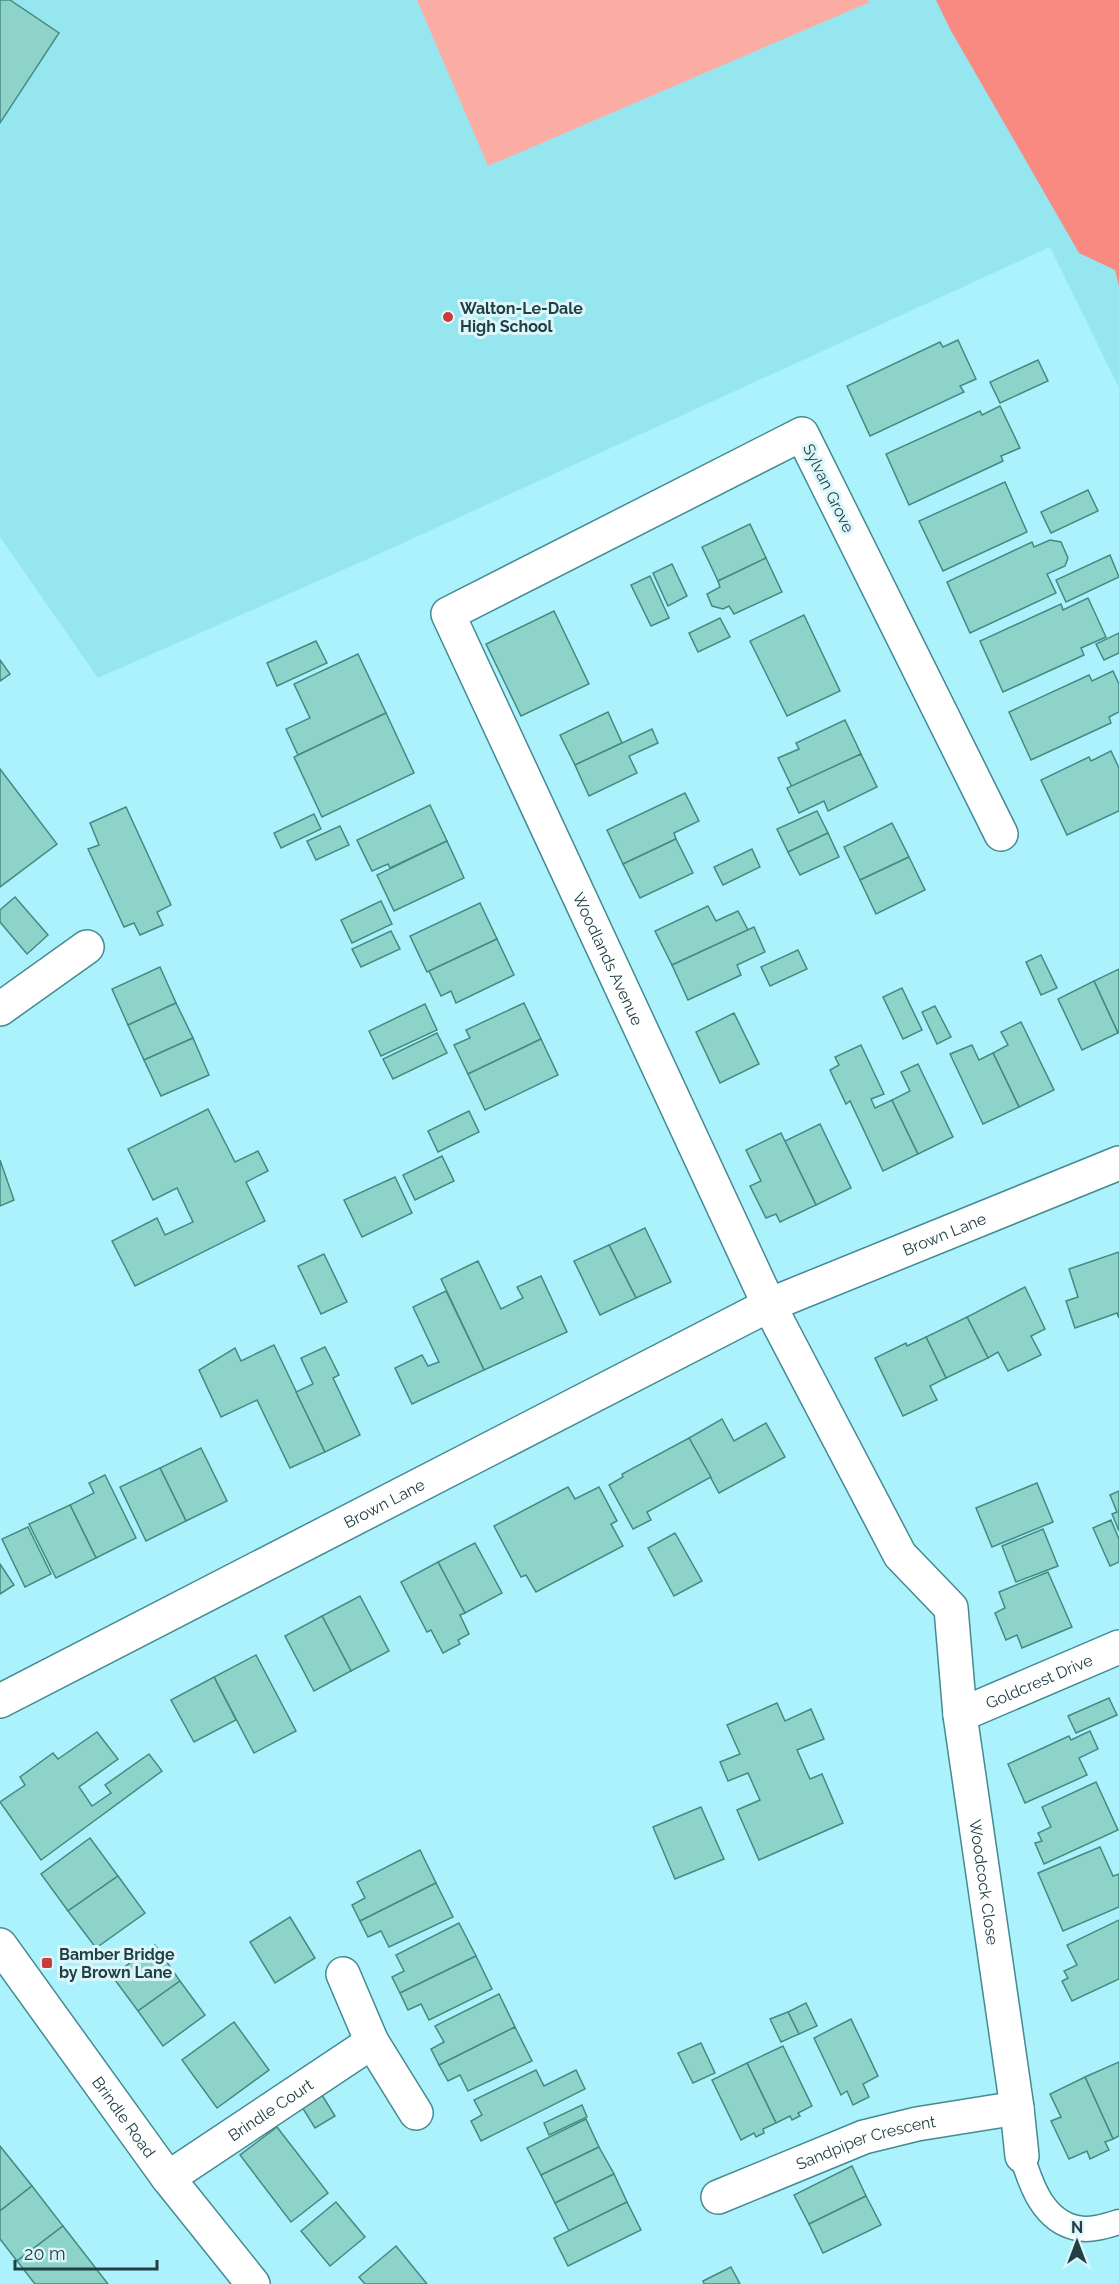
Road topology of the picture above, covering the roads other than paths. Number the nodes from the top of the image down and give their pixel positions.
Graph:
1 (448, 614) joint
2 (1001, 834) dead end
3 (87, 947) dead end
4 (0, 1010) edge
5 (1119, 1163) edge
6 (769, 1305) junction
7 (1119, 1647) edge
8 (0, 1701) edge
9 (960, 1715) junction
10 (0, 1945) edge
11 (343, 1974) dead end
12 (372, 2042) junction
13 (1017, 2108) junction
14 (416, 2113) dead end
15 (1022, 2156) joint
16 (168, 2178) junction
17 (718, 2197) dead end
18 (1119, 2222) edge
19 (253, 2284) edge

1 - 2 street, Sylvan Grove
1 - 6 street, Woodlands Avenue
3 - 4 street
5 - 6 street, Brown Lane
6 - 8 street, Brown Lane
6 - 9 street, Woodcock Close
7 - 9 street, Goldcrest Drive
9 - 13 street, Woodcock Close
10 - 16 street, Brindle Road
11 - 12 street
12 - 14 street
12 - 16 street, Brindle Court
13 - 15 street, Woodcock Close
13 - 17 street, Sandpiper Crescent
15 - 18 lane
16 - 19 street, Brindle Road

